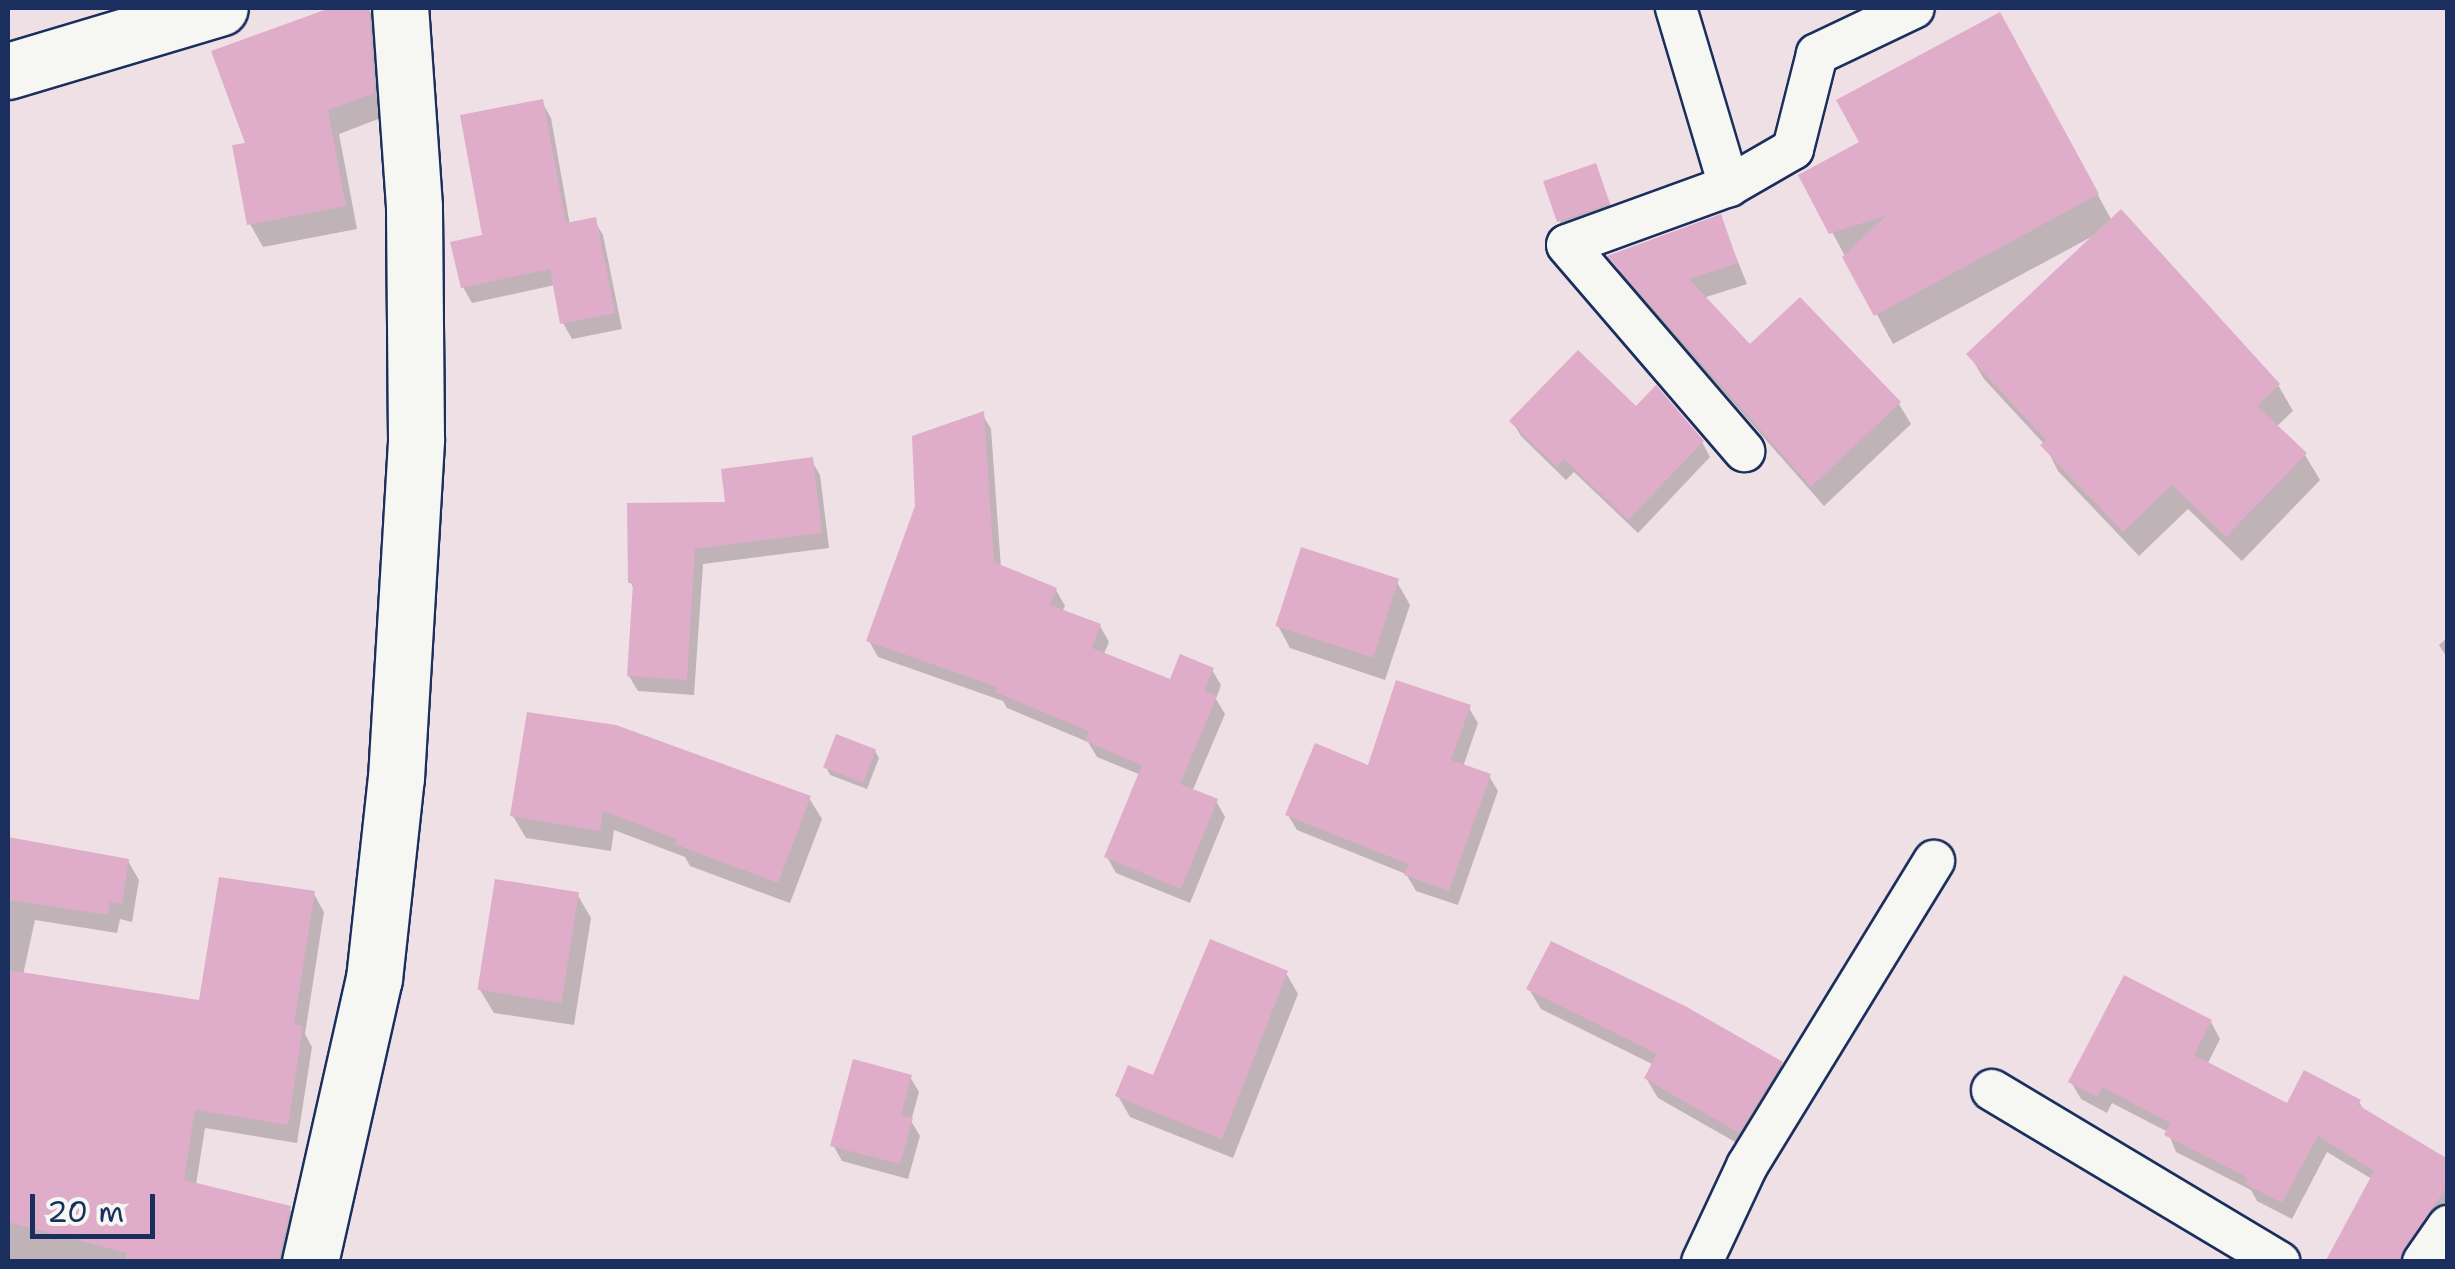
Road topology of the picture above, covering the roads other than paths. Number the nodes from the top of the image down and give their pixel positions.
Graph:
1 (220, 8) edge
2 (400, 8) edge
3 (1676, 8) edge
4 (1914, 8) edge
5 (8, 71) edge
6 (1730, 186) junction
7 (1744, 451) dead end
8 (1934, 861) dead end
9 (1992, 1090) dead end
10 (2448, 1226) edge
11 (310, 1262) edge
12 (1702, 1262) edge
13 (2279, 1262) edge
14 (2423, 1262) edge

1 - 5 street
2 - 11 street
3 - 6 street
4 - 6 street
6 - 7 street
8 - 12 street
9 - 13 street
10 - 14 street

